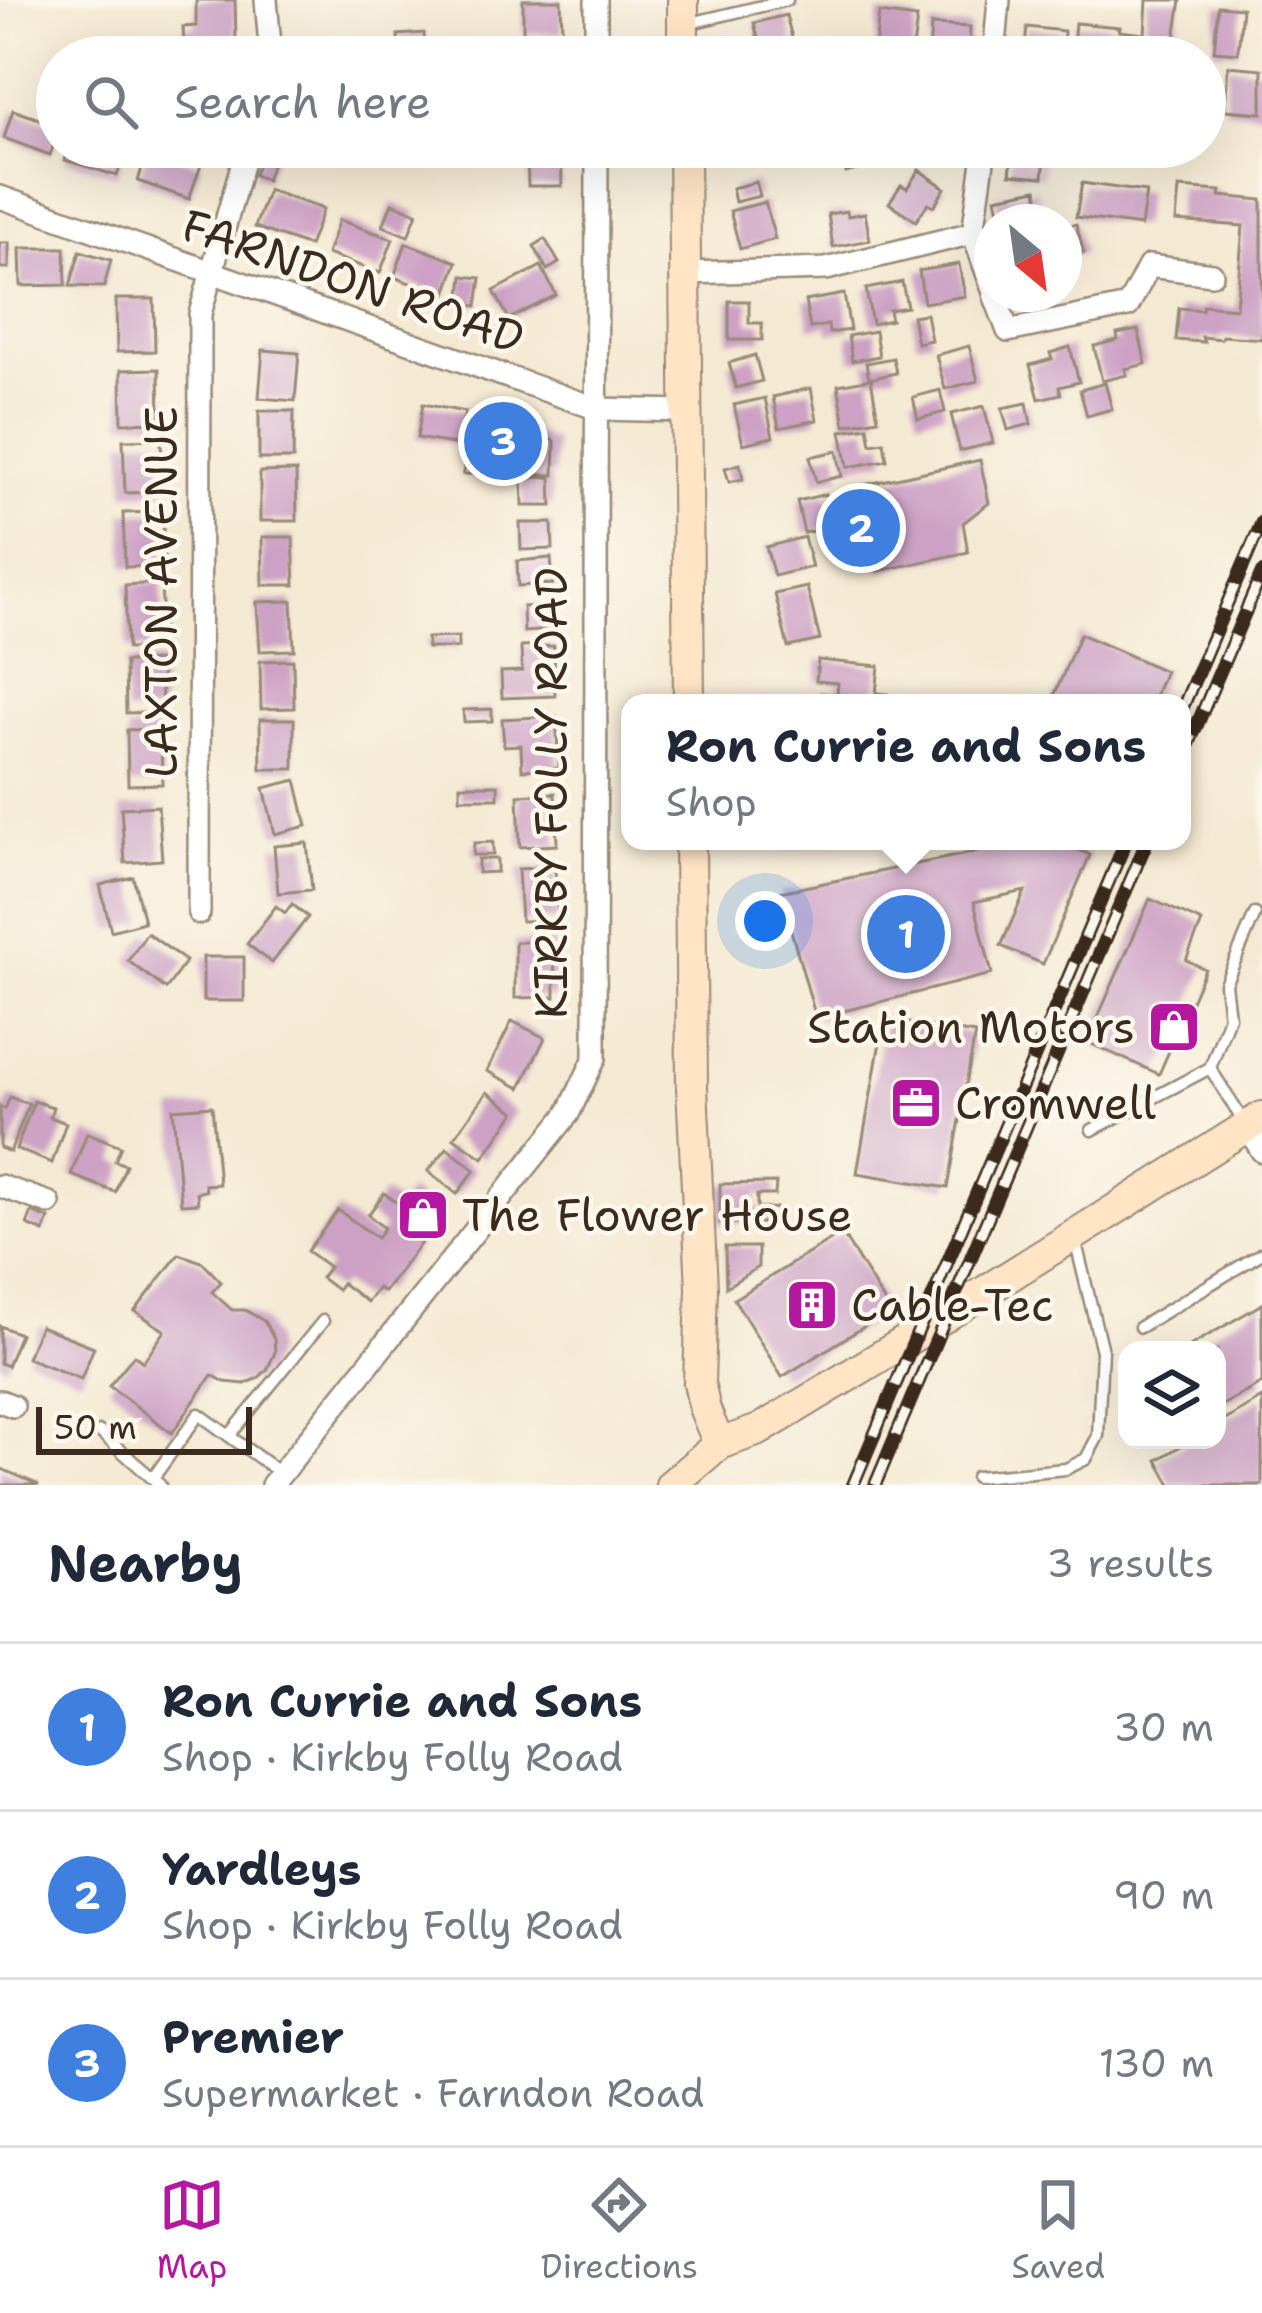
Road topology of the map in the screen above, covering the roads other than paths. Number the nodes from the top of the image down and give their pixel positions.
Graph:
1 (266, 0) edge
2 (596, 0) edge
3 (787, 0) edge
4 (998, 0) edge
5 (683, 13) edge
6 (269, 36) edge
7 (596, 36) edge
8 (995, 36) edge
9 (241, 168) edge
10 (597, 168) edge
11 (684, 168) edge
12 (982, 168) edge
13 (0, 197) edge
14 (973, 233) junction
15 (974, 236) edge
16 (210, 272) junction
17 (685, 273) junction
18 (1211, 274) dead end
19 (1001, 312) edge
20 (598, 409) junction
21 (686, 411) junction
22 (689, 694) edge
23 (690, 850) edge
24 (200, 913) dead end
25 (1255, 914) dead end
26 (1210, 1068) junction
27 (1092, 1130) dead end
28 (1257, 1132) edge
29 (0, 1186) edge
30 (49, 1203) dead end
31 (1075, 1236) junction
32 (1262, 1253) edge
33 (323, 1321) dead end
34 (1140, 1327) dead end
35 (100, 1432) dead end
36 (230, 1436) junction
37 (719, 1444) junction
38 (976, 1477) dead end
39 (276, 1479) edge
40 (156, 1482) edge
41 (671, 1485) edge

1 - 6 street
2 - 7 street
3 - 5 lane
4 - 8 street
9 - 16 street, LAXTON AVENUE
10 - 20 street, KIRKBY FOLLY ROAD
11 - 17 main road
12 - 14 street
13 - 16 street, FARNDON ROAD
14 - 15 street
14 - 17 street
16 - 20 street, FARNDON ROAD
16 - 24 street, LAXTON AVENUE
17 - 21 main road
18 - 19 street
20 - 21 street, FARNDON ROAD
20 - 39 street, KIRKBY FOLLY ROAD
21 - 22 main road
23 - 37 main road
25 - 26 lane
26 - 27 lane
26 - 28 lane
28 - 31 main road
29 - 30 street
31 - 37 main road
31 - 38 lane
32 - 34 lane
33 - 36 lane
35 - 40 lane
36 - 39 lane
36 - 40 lane
37 - 41 main road

